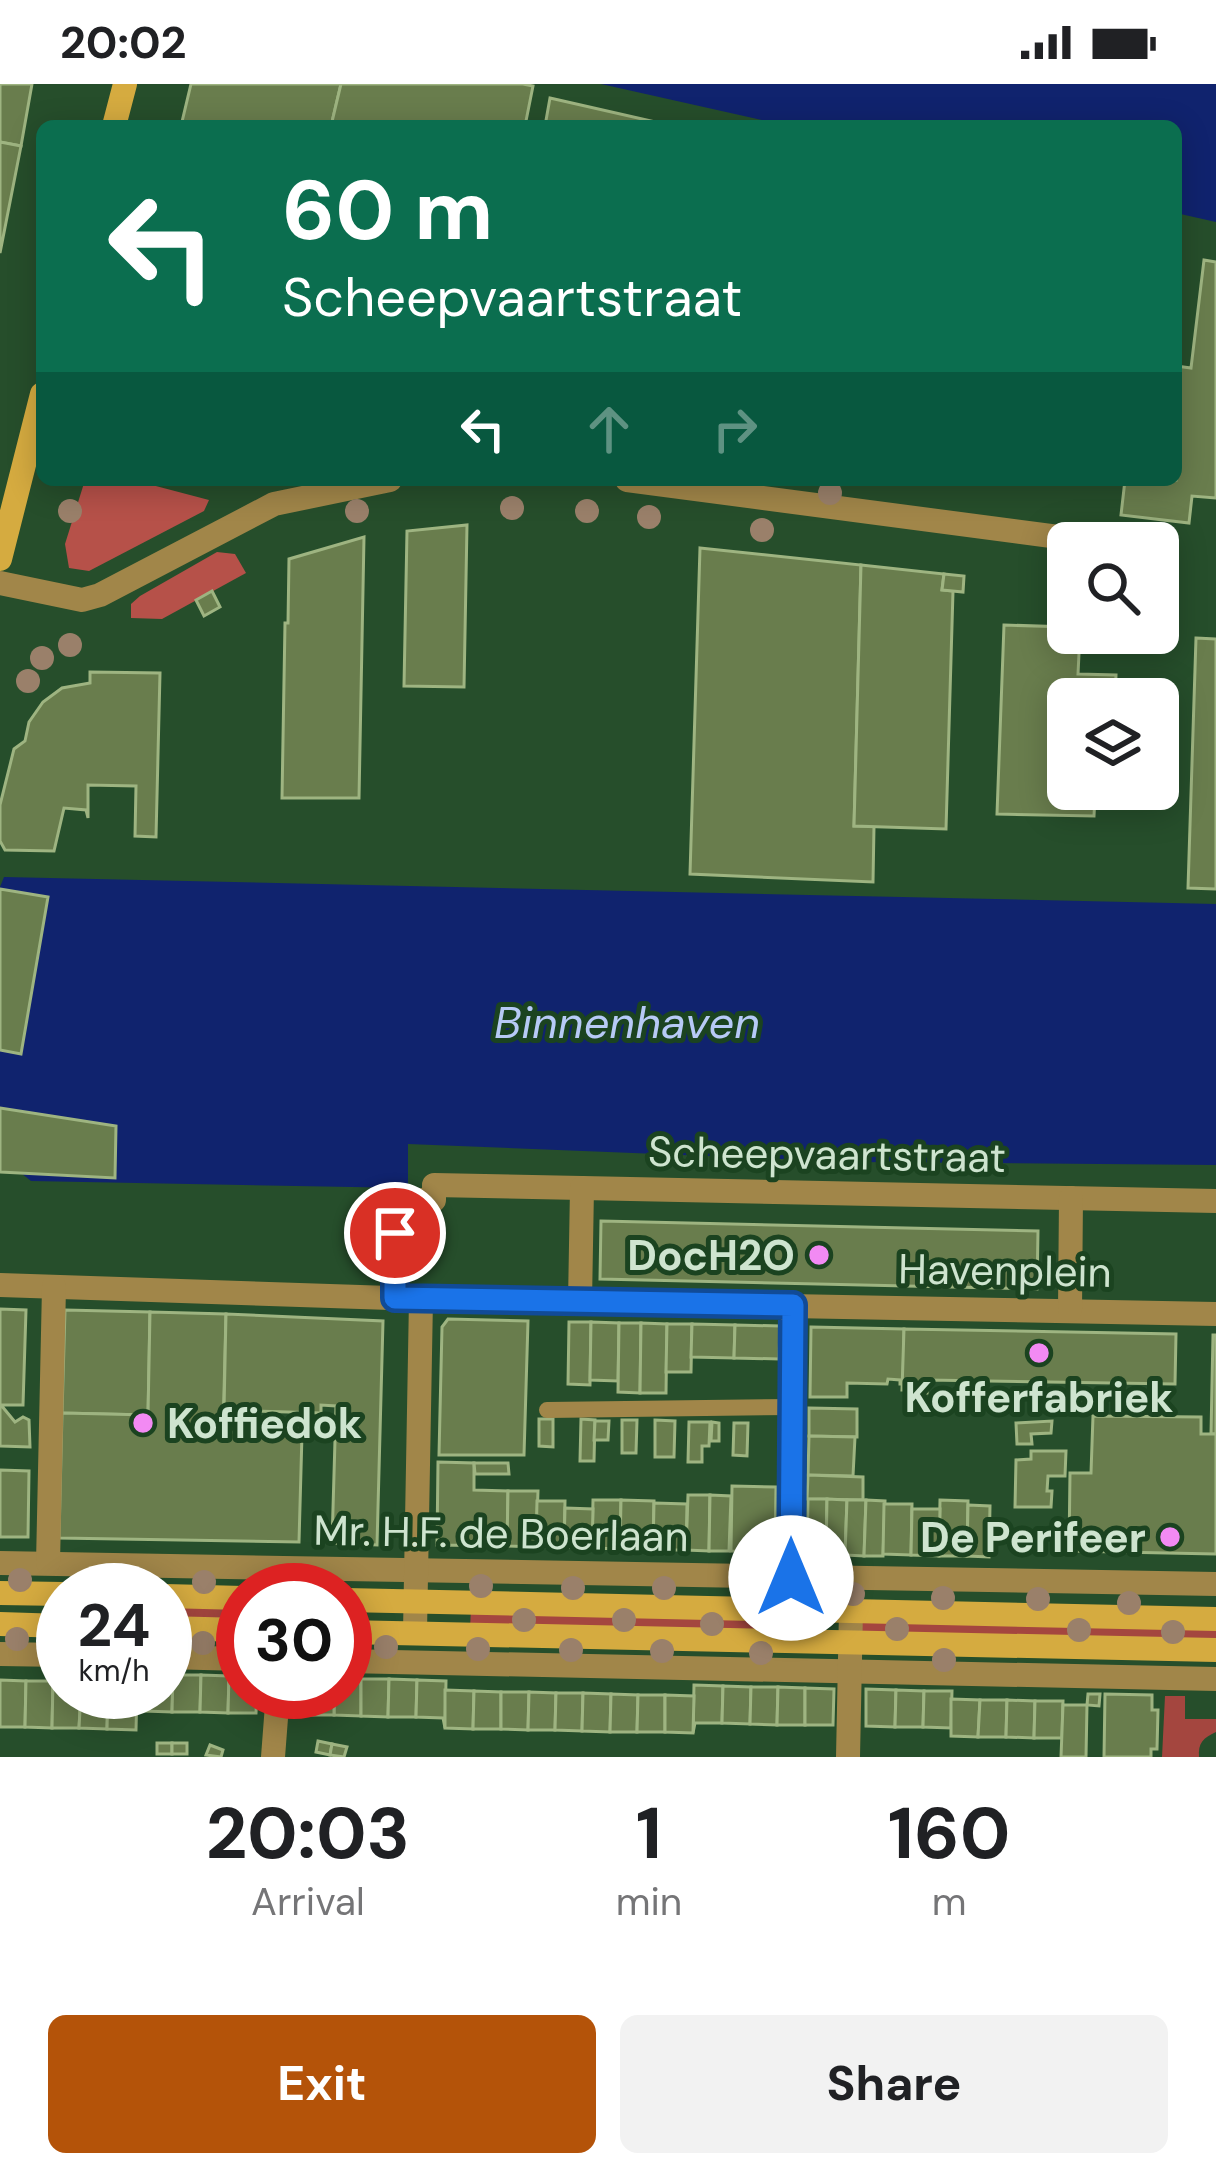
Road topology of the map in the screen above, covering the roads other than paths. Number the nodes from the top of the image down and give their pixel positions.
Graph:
1 (125, 84) edge
2 (116, 120) edge
3 (36, 418) edge
4 (361, 486) edge
5 (672, 486) edge
6 (1047, 535) edge
7 (0, 559) edge
8 (0, 583) edge
9 (582, 1188) junction
10 (1071, 1198) junction
11 (1216, 1201) edge
12 (0, 1285) edge
13 (54, 1287) junction
14 (395, 1298) junction
15 (421, 1299) junction
16 (580, 1301) junction
17 (793, 1305) junction
18 (1070, 1310) junction
19 (1216, 1314) edge
20 (792, 1407) junction
21 (547, 1410) dead end
22 (0, 1563) edge
23 (36, 1563) edge
24 (48, 1563) edge
25 (192, 1566) edge
26 (416, 1570) junction
27 (791, 1578) junction
28 (1216, 1584) edge
29 (0, 1593) edge
30 (36, 1594) edge
31 (372, 1601) edge
32 (416, 1602) junction
33 (791, 1609) junction
34 (850, 1610) junction
35 (1216, 1619) edge
36 (0, 1624) edge
37 (36, 1625) edge
38 (372, 1632) edge
39 (415, 1632) junction
40 (790, 1641) junction
41 (850, 1643) junction
42 (1216, 1650) edge
43 (0, 1654) edge
44 (36, 1655) edge
45 (372, 1662) edge
46 (850, 1671) junction
47 (1216, 1679) edge
48 (276, 1719) edge
49 (273, 1757) edge
50 (848, 1757) edge

1 - 2 street
3 - 7 street
4 - 8 street
5 - 6 street
9 - 10 street, Scheepvaartstraat
9 - 14 street, Scheepvaartstraat
9 - 16 street
10 - 11 street, Scheepvaartstraat
10 - 18 street
12 - 13 street
13 - 14 street
13 - 24 street
14 - 15 street
15 - 16 street
15 - 26 street
16 - 17 street
17 - 18 street, Havenplein
17 - 20 street
18 - 19 street, Havenplein
20 - 21 lane
20 - 27 street
22 - 23 street, Mr. H.F. de Boerlaan
25 - 26 street, Mr. H.F. de Boerlaan
26 - 27 street, Mr. H.F. de Boerlaan
26 - 32 street
27 - 28 street, Mr. H.F. de Boerlaan
27 - 33 street
29 - 30 street
31 - 32 street, Mr. H.F. de Boerlaan
32 - 33 street, Mr. H.F. de Boerlaan
32 - 39 street
33 - 34 street, Mr. H.F. de Boerlaan
33 - 40 street
34 - 35 street, Mr. H.F. de Boerlaan
34 - 41 street
36 - 37 street
38 - 39 street
39 - 40 street
40 - 41 street
41 - 42 street
41 - 46 street
43 - 44 street
45 - 46 street
46 - 47 street
46 - 50 street
48 - 49 street

